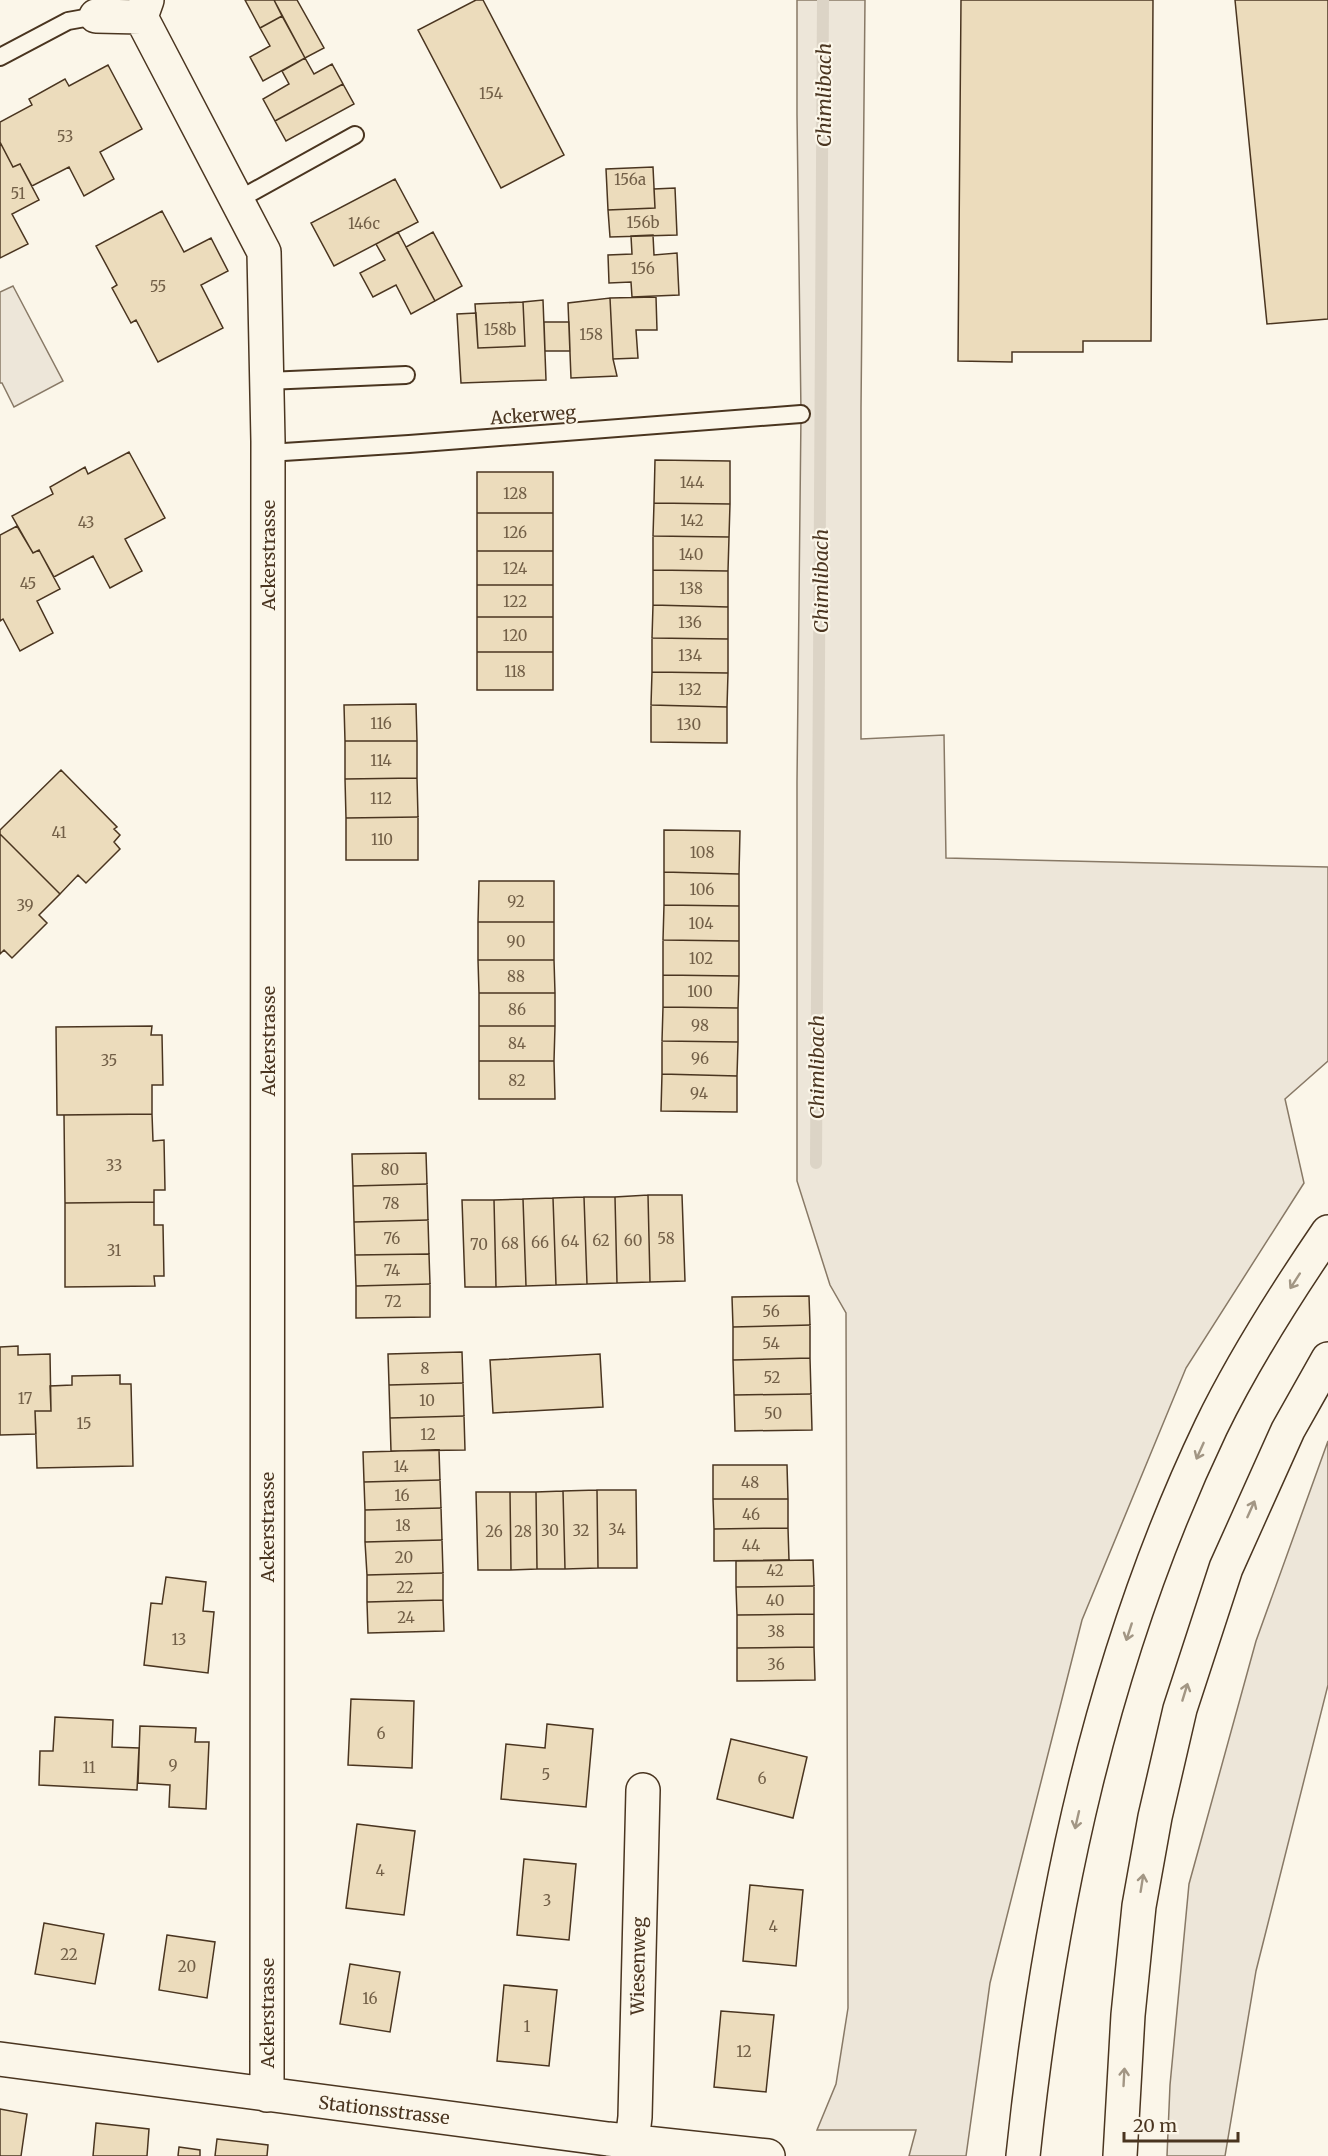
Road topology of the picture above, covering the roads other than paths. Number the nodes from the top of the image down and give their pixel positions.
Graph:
1 (144, 9) edge
2 (96, 16) joint
3 (0, 57) edge
4 (355, 135) dead end
5 (238, 201) junction
6 (406, 375) dead end
7 (267, 381) junction
8 (801, 414) dead end
9 (268, 453) junction
10 (1328, 1232) edge
11 (1328, 1359) edge
12 (643, 1790) dead end
13 (0, 2059) edge
14 (267, 2095) junction
15 (615, 2145) edge
16 (768, 2156) edge
17 (1023, 2156) edge
18 (1120, 2156) edge

1 - 2 main road, Ackerstrasse
1 - 5 main road, Ackerstrasse
2 - 3 lane
4 - 5 lane
5 - 7 main road, Ackerstrasse
6 - 7 lane
7 - 9 main road, Ackerstrasse
8 - 9 lane, Ackerweg
9 - 14 main road, Ackerstrasse
10 -> 17 main road
18 -> 11 main road
12 - 15 main road, Wiesenweg
13 - 14 main road, Stationsstrasse
14 - 15 main road, Stationsstrasse
15 - 16 main road, Stationsstrasse

